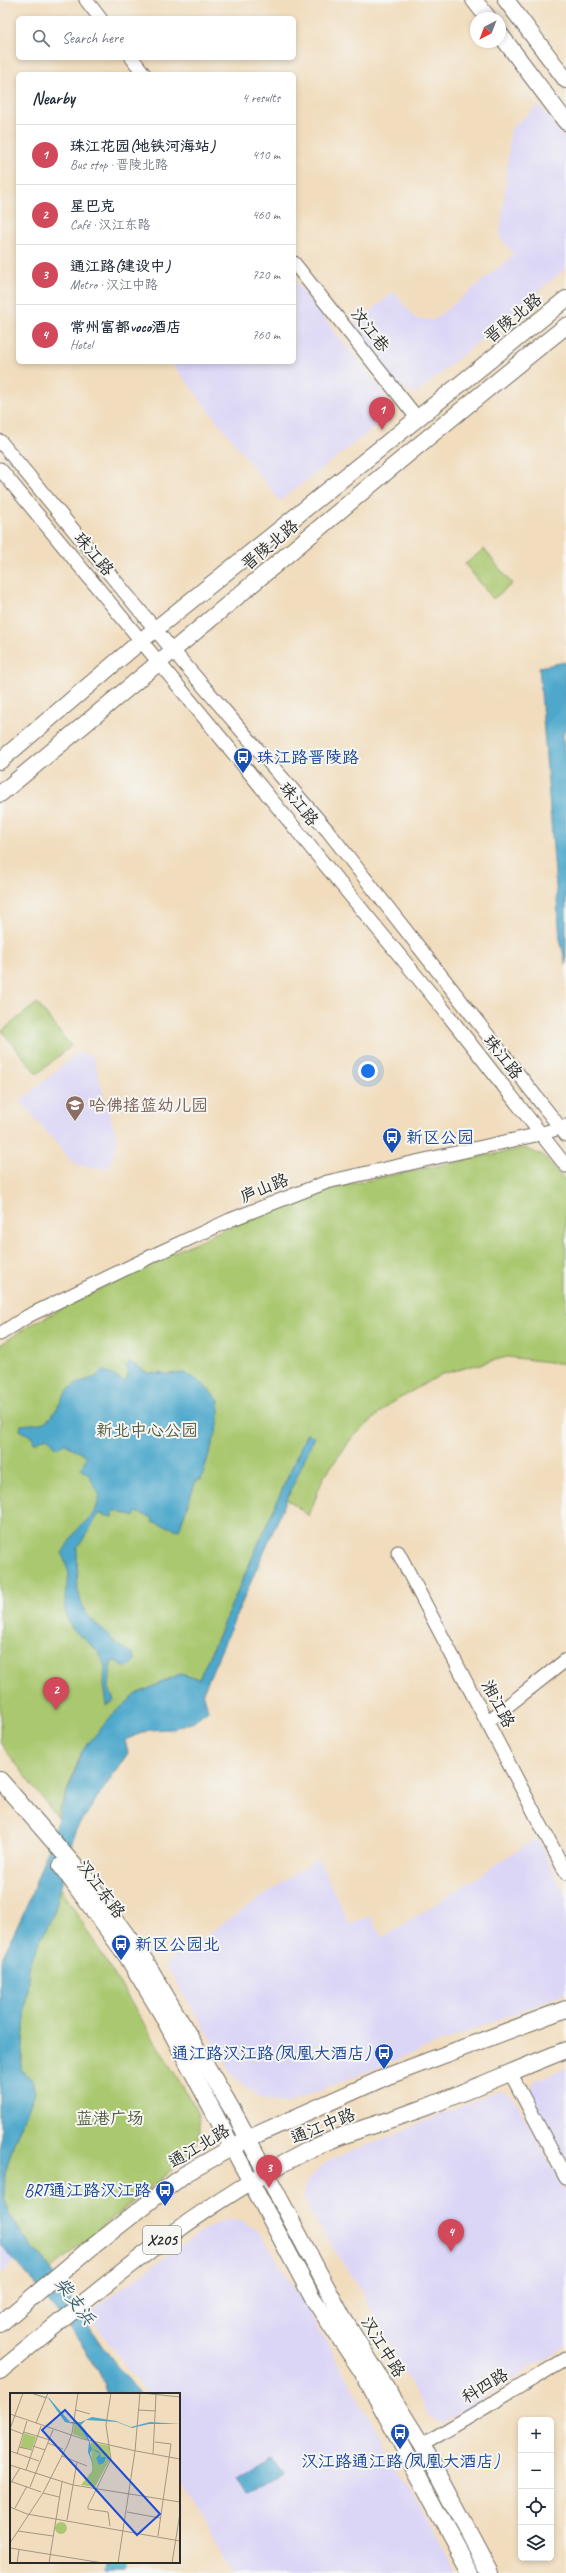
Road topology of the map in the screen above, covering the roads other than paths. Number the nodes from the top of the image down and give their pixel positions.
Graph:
1 (86, 0) edge
2 (474, 0) edge
3 (506, 0) edge
4 (483, 12) edge
5 (98, 16) edge
6 (506, 42) edge
7 (134, 60) edge
8 (142, 72) edge
9 (566, 80) edge
10 (566, 122) edge
11 (296, 266) edge
12 (566, 299) edge
13 (566, 326) edge
14 (418, 419) junction
15 (0, 441) edge
16 (0, 469) edge
17 (156, 630) junction
18 (142, 640) junction
19 (174, 652) junction
20 (160, 663) junction
21 (0, 760) edge
22 (0, 794) edge
23 (564, 1129) edge
24 (540, 1134) junction
25 (566, 1166) edge
26 (0, 1334) edge
27 (398, 1552) dead end
28 (566, 1660) edge
29 (488, 1722) junction
30 (0, 1780) edge
31 (0, 1794) edge
32 (39, 1832) junction
33 (70, 1869) junction
34 (566, 1873) edge
35 (566, 2009) edge
36 (566, 2050) edge
37 (510, 2072) junction
38 (247, 2139) junction
39 (232, 2148) junction
40 (240, 2162) joint
41 (265, 2173) junction
42 (566, 2178) edge
43 (251, 2181) junction
44 (0, 2324) edge
45 (566, 2359) edge
46 (0, 2371) edge
47 (422, 2445) junction
48 (471, 2573) edge
49 (490, 2573) edge

1 - 5 street
2 - 4 main road
3 - 9 main road
6 - 10 main road
7 - 8 street
11 - 14 street, 汶江巷
12 - 14 main road, 晋陵北路
13 - 19 main road, 晋陵北路
14 - 17 main road, 晋陵北路
15 - 17 street, 珠江路
16 - 18 street, 珠江路
17 - 18 main road, 晋陵北路
17 - 19 street, 珠江路
18 - 20 street, 珠江路
18 - 21 main road, 晋陵北路
19 - 20 main road, 晋陵北路
19 - 23 street, 珠江路
20 - 22 main road, 晋陵北路
20 - 24 street, 珠江路
23 - 24 street, 庐山路
24 - 25 street, 珠江路
24 - 26 street, 庐山路
27 - 29 street, 湘江路
28 - 29 street
29 - 34 street, 湘江路
30 - 32 main road, 汉江东路
31 - 32 main road, 汉江东路
32 - 33 main road, 汉江东路
33 - 38 main road, 汉江东路
33 - 39 main road, 汉江东路
35 - 38 main road, 通江中路
36 - 37 main road, 通江中路
37 - 41 main road, 通江中路
37 - 42 street
38 - 39 main road, 通江北路
38 - 41 main road, 汉江中路
39 - 40 main road, 汉江东路
39 - 44 main road, 通江北路 / X205
40 - 43 main road, 汉江中路
41 - 43 main road, 通江中路
41 - 47 main road, 汉江中路
43 - 46 main road, 通江中路 / X205
43 - 48 main road, 汉江中路
45 - 47 street, 科四路
47 - 49 main road, 汉江中路

